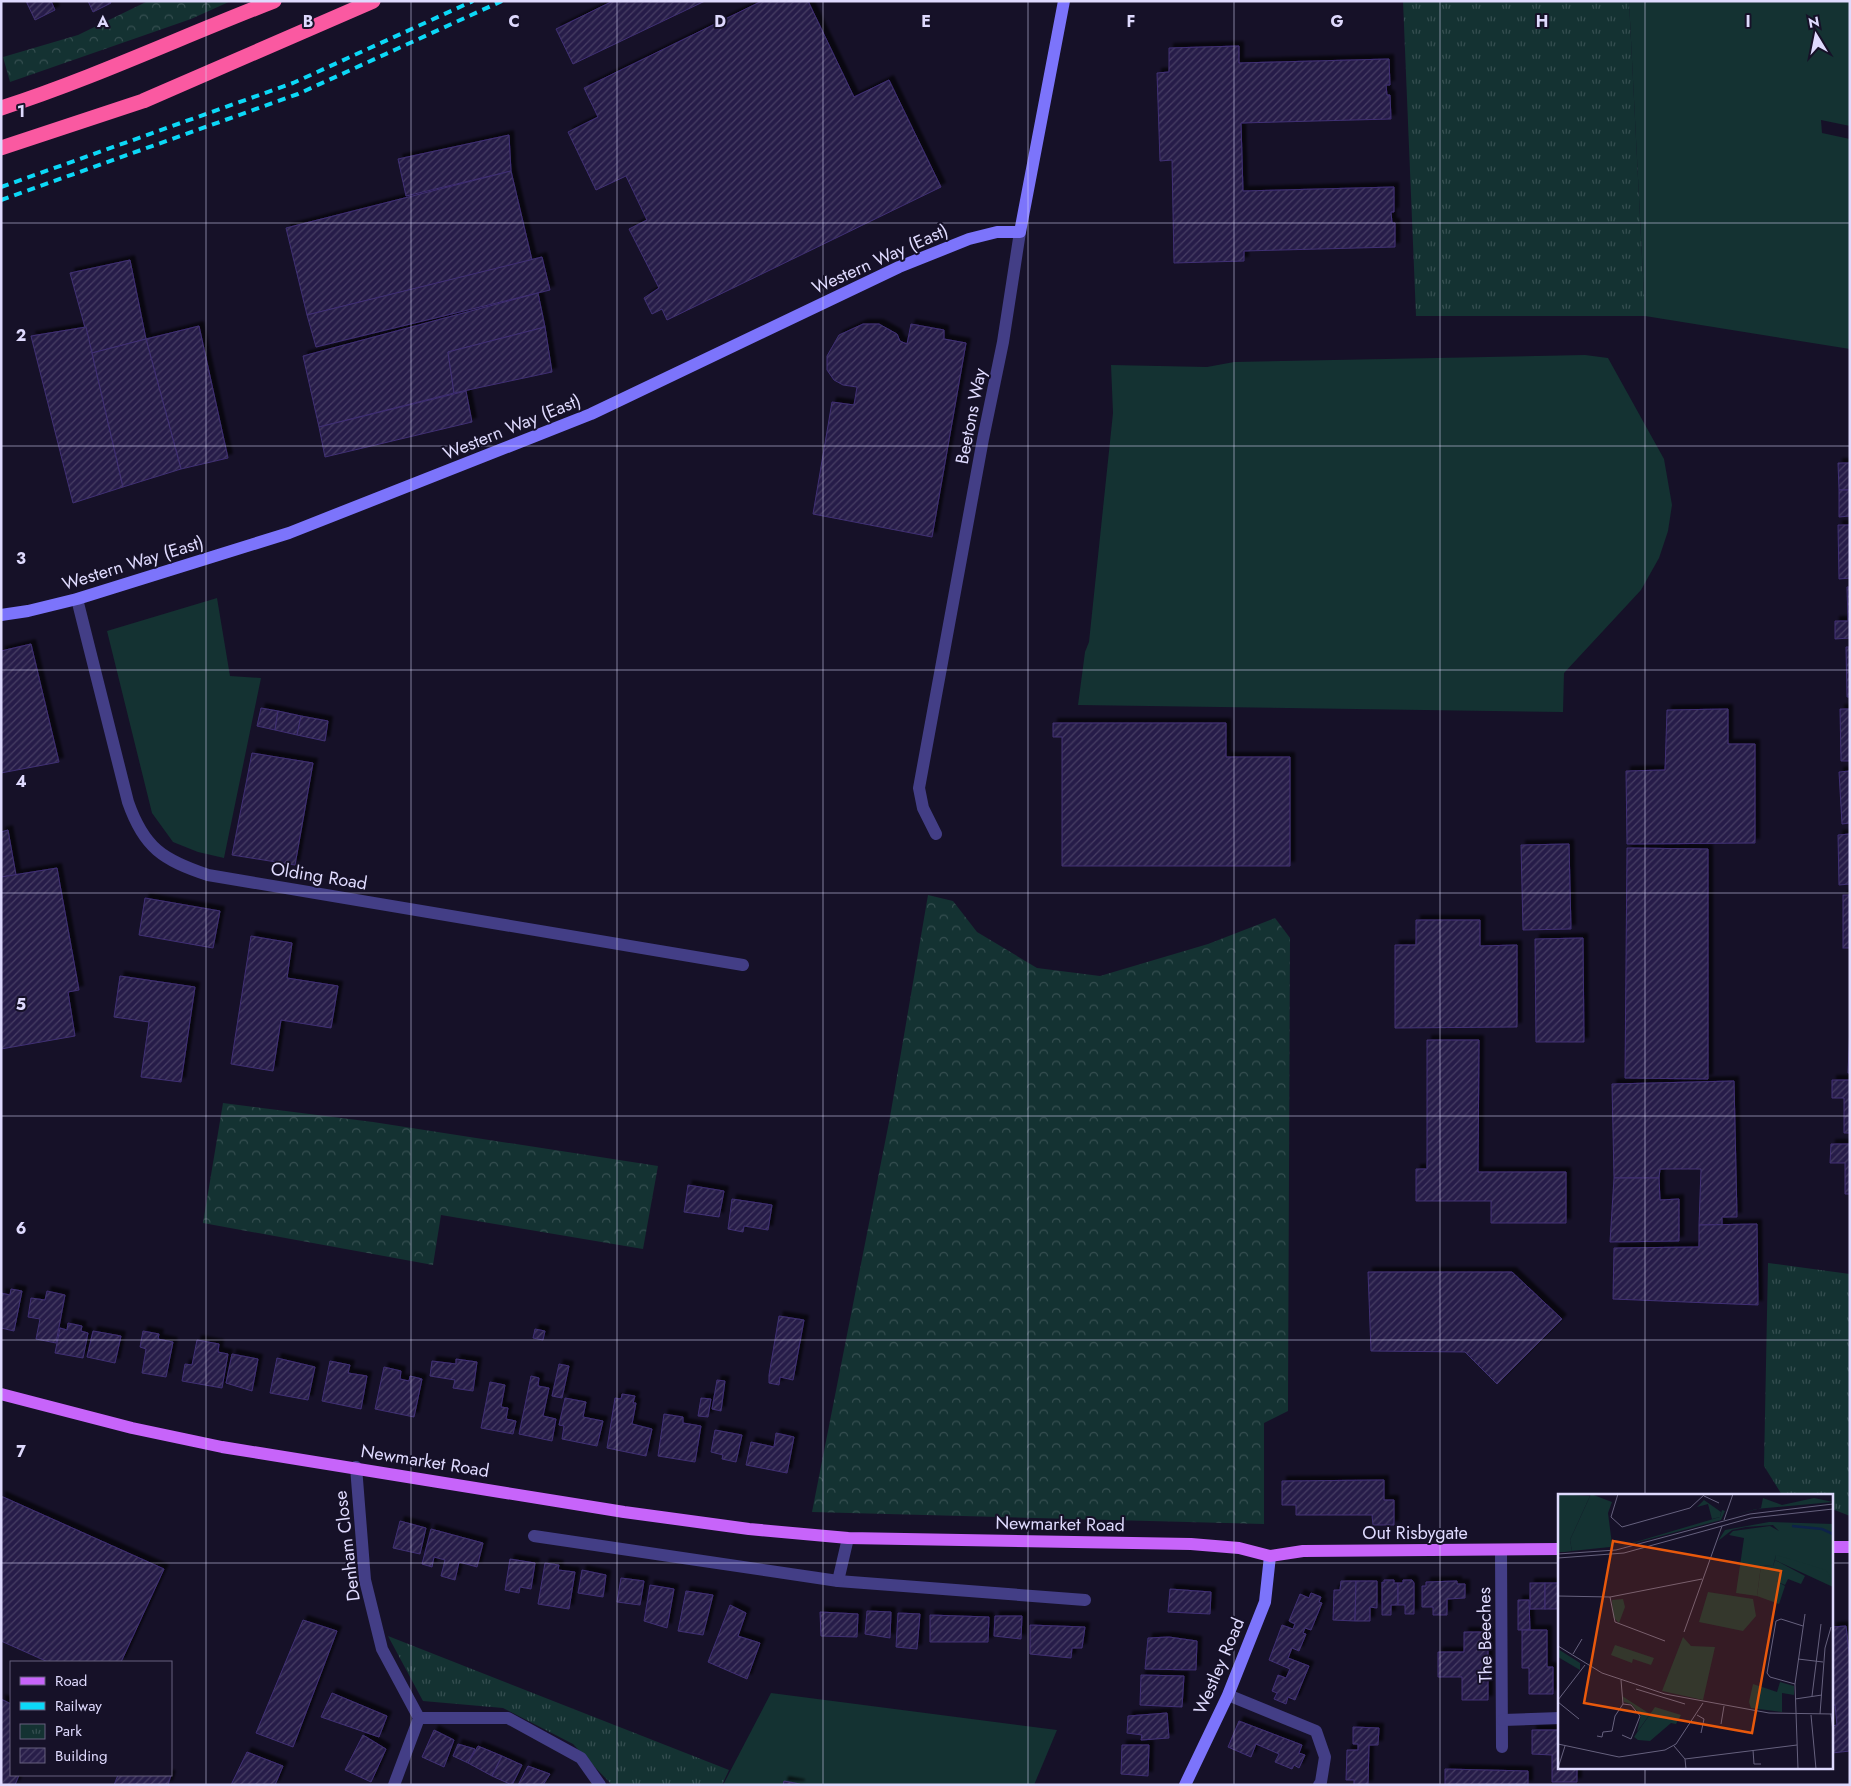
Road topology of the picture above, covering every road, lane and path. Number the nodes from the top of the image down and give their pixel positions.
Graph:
1 (274, 1) edge
2 (373, 1) edge
3 (1064, 1) edge
4 (1, 108) edge
5 (1, 148) edge
6 (1020, 232) junction
7 (77, 599) junction
8 (1, 614) edge
9 (936, 834) dead end
10 (744, 965) dead end
11 (1, 1394) edge
12 (356, 1467) junction
13 (534, 1536) dead end
14 (848, 1538) junction
15 (1834, 1547) edge
16 (1850, 1547) edge
17 (1558, 1549) edge
18 (1501, 1550) junction
19 (1270, 1556) junction
20 (838, 1581) junction
21 (1085, 1600) dead end
22 (1228, 1695) junction
23 (419, 1718) junction
24 (1558, 1718) edge
25 (1503, 1720) junction
26 (1502, 1747) dead end
27 (394, 1785) edge
28 (600, 1785) edge
29 (1185, 1785) edge
30 (1319, 1785) edge

1 - 4 highway
2 - 5 highway
3 - 6 street, Beetons Way
6 - 7 street, Western Way (East)
6 - 9 street, Beetons Way
7 - 8 street, Western Way (East)
7 - 10 street, Olding Road
11 - 12 main road, Newmarket Road
12 - 14 main road, Newmarket Road
12 - 23 street, Denham Close
13 - 20 street
14 - 19 main road, Newmarket Road
14 - 20 street
15 - 16 main road
17 - 18 main road, Out Risbygate
18 - 19 main road, Out Risbygate
18 - 25 street, The Beeches
19 - 22 street, Westley Road
20 - 21 street
22 - 29 street, Westley Road
22 - 30 street
23 - 27 street
23 - 28 street
24 - 25 street
25 - 26 street, The Beeches

